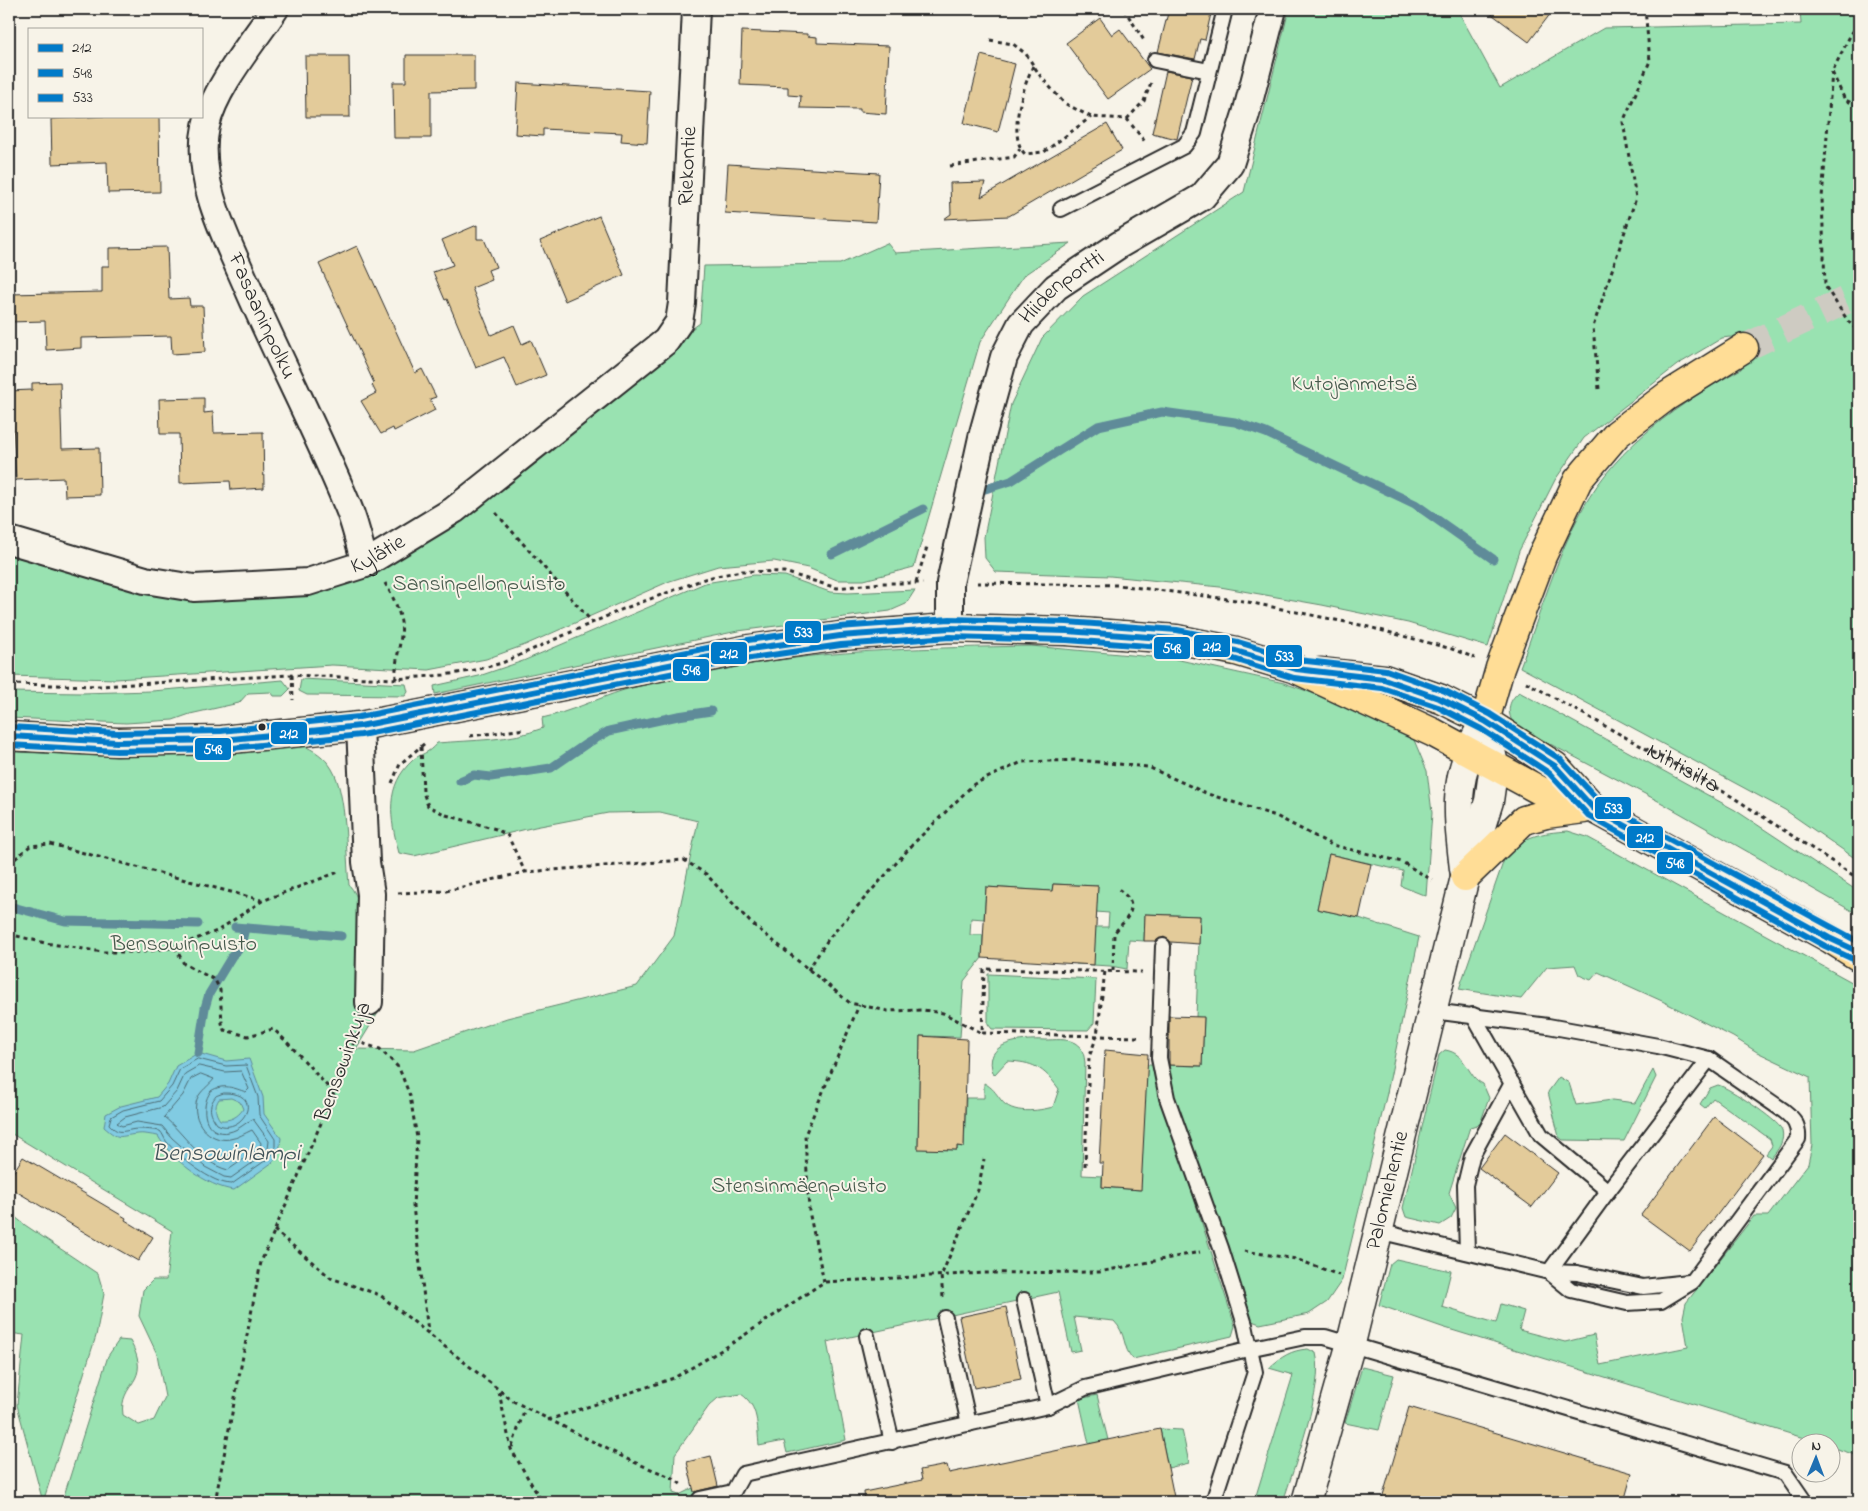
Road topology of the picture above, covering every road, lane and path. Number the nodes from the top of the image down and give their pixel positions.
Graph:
1 (275, 9) edge
2 (696, 9) edge
3 (1225, 9) edge
4 (1272, 9) edge
5 (1645, 9) edge
6 (1859, 24) edge
7 (990, 40) dead end
8 (1155, 60) dead end
9 (1033, 65) junction
10 (1209, 71) junction
11 (1832, 72) junction
12 (1859, 106) edge
13 (1091, 118) junction
14 (1020, 148) junction
15 (1159, 159) junction
16 (950, 166) dead end
17 (1061, 209) dead end
18 (679, 322) joint
19 (1859, 332) edge
20 (1744, 348) tunnel mouth
21 (1599, 389) dead end
22 (477, 492) junction
23 (9, 540) edge
24 (365, 564) junction
25 (592, 622) dead end
26 (950, 628) junction
27 (1500, 668) junction
28 (1296, 669) junction
29 (292, 675) dead end
30 (396, 679) dead end
31 (293, 700) dead end
32 (1485, 721) junction
33 (360, 726) junction
34 (524, 729) dead end
35 (9, 736) edge
36 (466, 736) dead end
37 (421, 747) dead end
38 (1467, 752) junction
39 (1494, 765) junction
40 (1593, 808) junction
41 (366, 862) junction
42 (9, 864) edge
43 (525, 872) junction
44 (1465, 877) junction
45 (1859, 879) edge
46 (1432, 880) dead end
47 (1117, 888) dead end
48 (371, 894) junction
49 (262, 901) junction
50 (9, 934) edge
51 (1829, 938) junction
52 (1163, 946) dead end
53 (175, 947) junction
54 (1859, 952) edge
55 (1859, 957) edge
56 (808, 970) junction
57 (1105, 971) junction
58 (1113, 972) junction
59 (1162, 973) junction
60 (369, 1002) joint
61 (859, 1005) junction
62 (1433, 1011) junction
63 (1473, 1015) junction
64 (982, 1033) junction
65 (1097, 1036) junction
66 (1160, 1038) junction
67 (354, 1041) junction
68 (1709, 1059) junction
69 (1512, 1083) junction
70 (334, 1094) junction
71 (984, 1159) dead end
72 (1085, 1166) dead end
73 (1608, 1190) junction
74 (274, 1230) junction
75 (1378, 1231) junction
76 (1220, 1248) junction
77 (1467, 1252) junction
78 (1549, 1272) junction
79 (1340, 1275) dead end
80 (942, 1276) junction
81 (824, 1282) junction
82 (1692, 1282) junction
83 (1024, 1300) dead end
84 (945, 1318) joint
85 (428, 1332) junction
86 (867, 1336) dead end
87 (1351, 1343) junction
88 (1248, 1349) junction
89 (498, 1392) junction
90 (1048, 1406) junction
91 (525, 1408) junction
92 (548, 1420) junction
93 (969, 1424) junction
94 (892, 1442) junction
95 (511, 1449) junction
96 (700, 1499) joint
97 (214, 1502) edge
98 (542, 1502) edge
99 (1213, 1502) edge
100 (1306, 1502) edge
101 (1805, 1502) edge

1 - 24 street, Fasaaninpolku
2 - 18 street, Riekontie
3 - 10 lane
4 - 26 street, Hiidenportti
5 - 21 path
6 - 11 path
7 - 9 path
8 - 10 lane
9 - 13 path
9 - 14 path
10 - 15 lane
11 - 12 path
11 - 19 path
13 - 14 path
13 - 15 path
14 - 16 path
15 - 17 lane
18 - 22 street, Kylätie
20 - 27 main road
22 - 24 street, Kylätie
22 - 25 path
23 - 24 street, Kylätie
24 - 30 path
26 - 28 main road
26 - 33 main road
27 - 32 main road
27 - 45 path, Nihtisilta
28 - 32 main road
28 - 38 main road
29 - 31 path
32 - 38 street, Palomiehentie
32 - 39 street, Palomiehentie
32 - 40 main road
33 - 35 main road
33 - 41 street, Bensowinkuja
34 - 36 path
37 - 43 path
38 - 39 main road
38 - 44 street, Palomiehentie
39 - 40 main road
39 - 44 street, Palomiehentie
40 - 44 main road
40 - 51 main road
41 - 48 street, Bensowinkuja
41 - 49 path
42 - 49 path
43 - 48 path
43 - 56 path
44 - 62 street, Palomiehentie
46 - 56 path
47 - 58 path
48 - 60 street, Bensowinkuja
49 - 53 path
50 - 53 path
51 - 54 main road
51 - 55 main road
52 - 59 lane
53 - 70 path
56 - 61 path
57 - 58 path
57 - 64 path
57 - 65 path
58 - 59 path
59 - 66 lane
60 - 67 path, Bensowinkuja
61 - 64 path
61 - 81 path
62 - 63 lane
62 - 75 street, Palomiehentie
63 - 68 lane
63 - 69 lane
64 - 65 path
65 - 66 path
65 - 72 path
66 - 76 lane
67 - 70 path, Bensowinkuja
67 - 85 path
68 - 73 lane
68 - 82 lane
69 - 73 lane
69 - 77 lane
70 - 74 path, Bensowinkuja
71 - 80 path
73 - 78 lane
74 - 85 path
74 - 97 path, Bensowinkuja
75 - 77 lane
75 - 87 street, Palomiehentie
76 - 79 path
76 - 80 path
76 - 88 lane
77 - 78 lane
78 - 82 lane
78 - 82 lane
80 - 81 path
80 - 84 path
81 - 92 path
83 - 90 lane
84 - 93 lane
85 - 89 path
86 - 94 lane
87 - 88 lane
87 - 100 street, Palomiehentie
87 - 101 lane
88 - 90 lane
88 - 99 lane
89 - 91 path
89 - 95 path
90 - 93 lane
91 - 92 path
91 - 95 path
92 - 96 path
93 - 94 lane
94 - 96 lane
95 - 98 path

